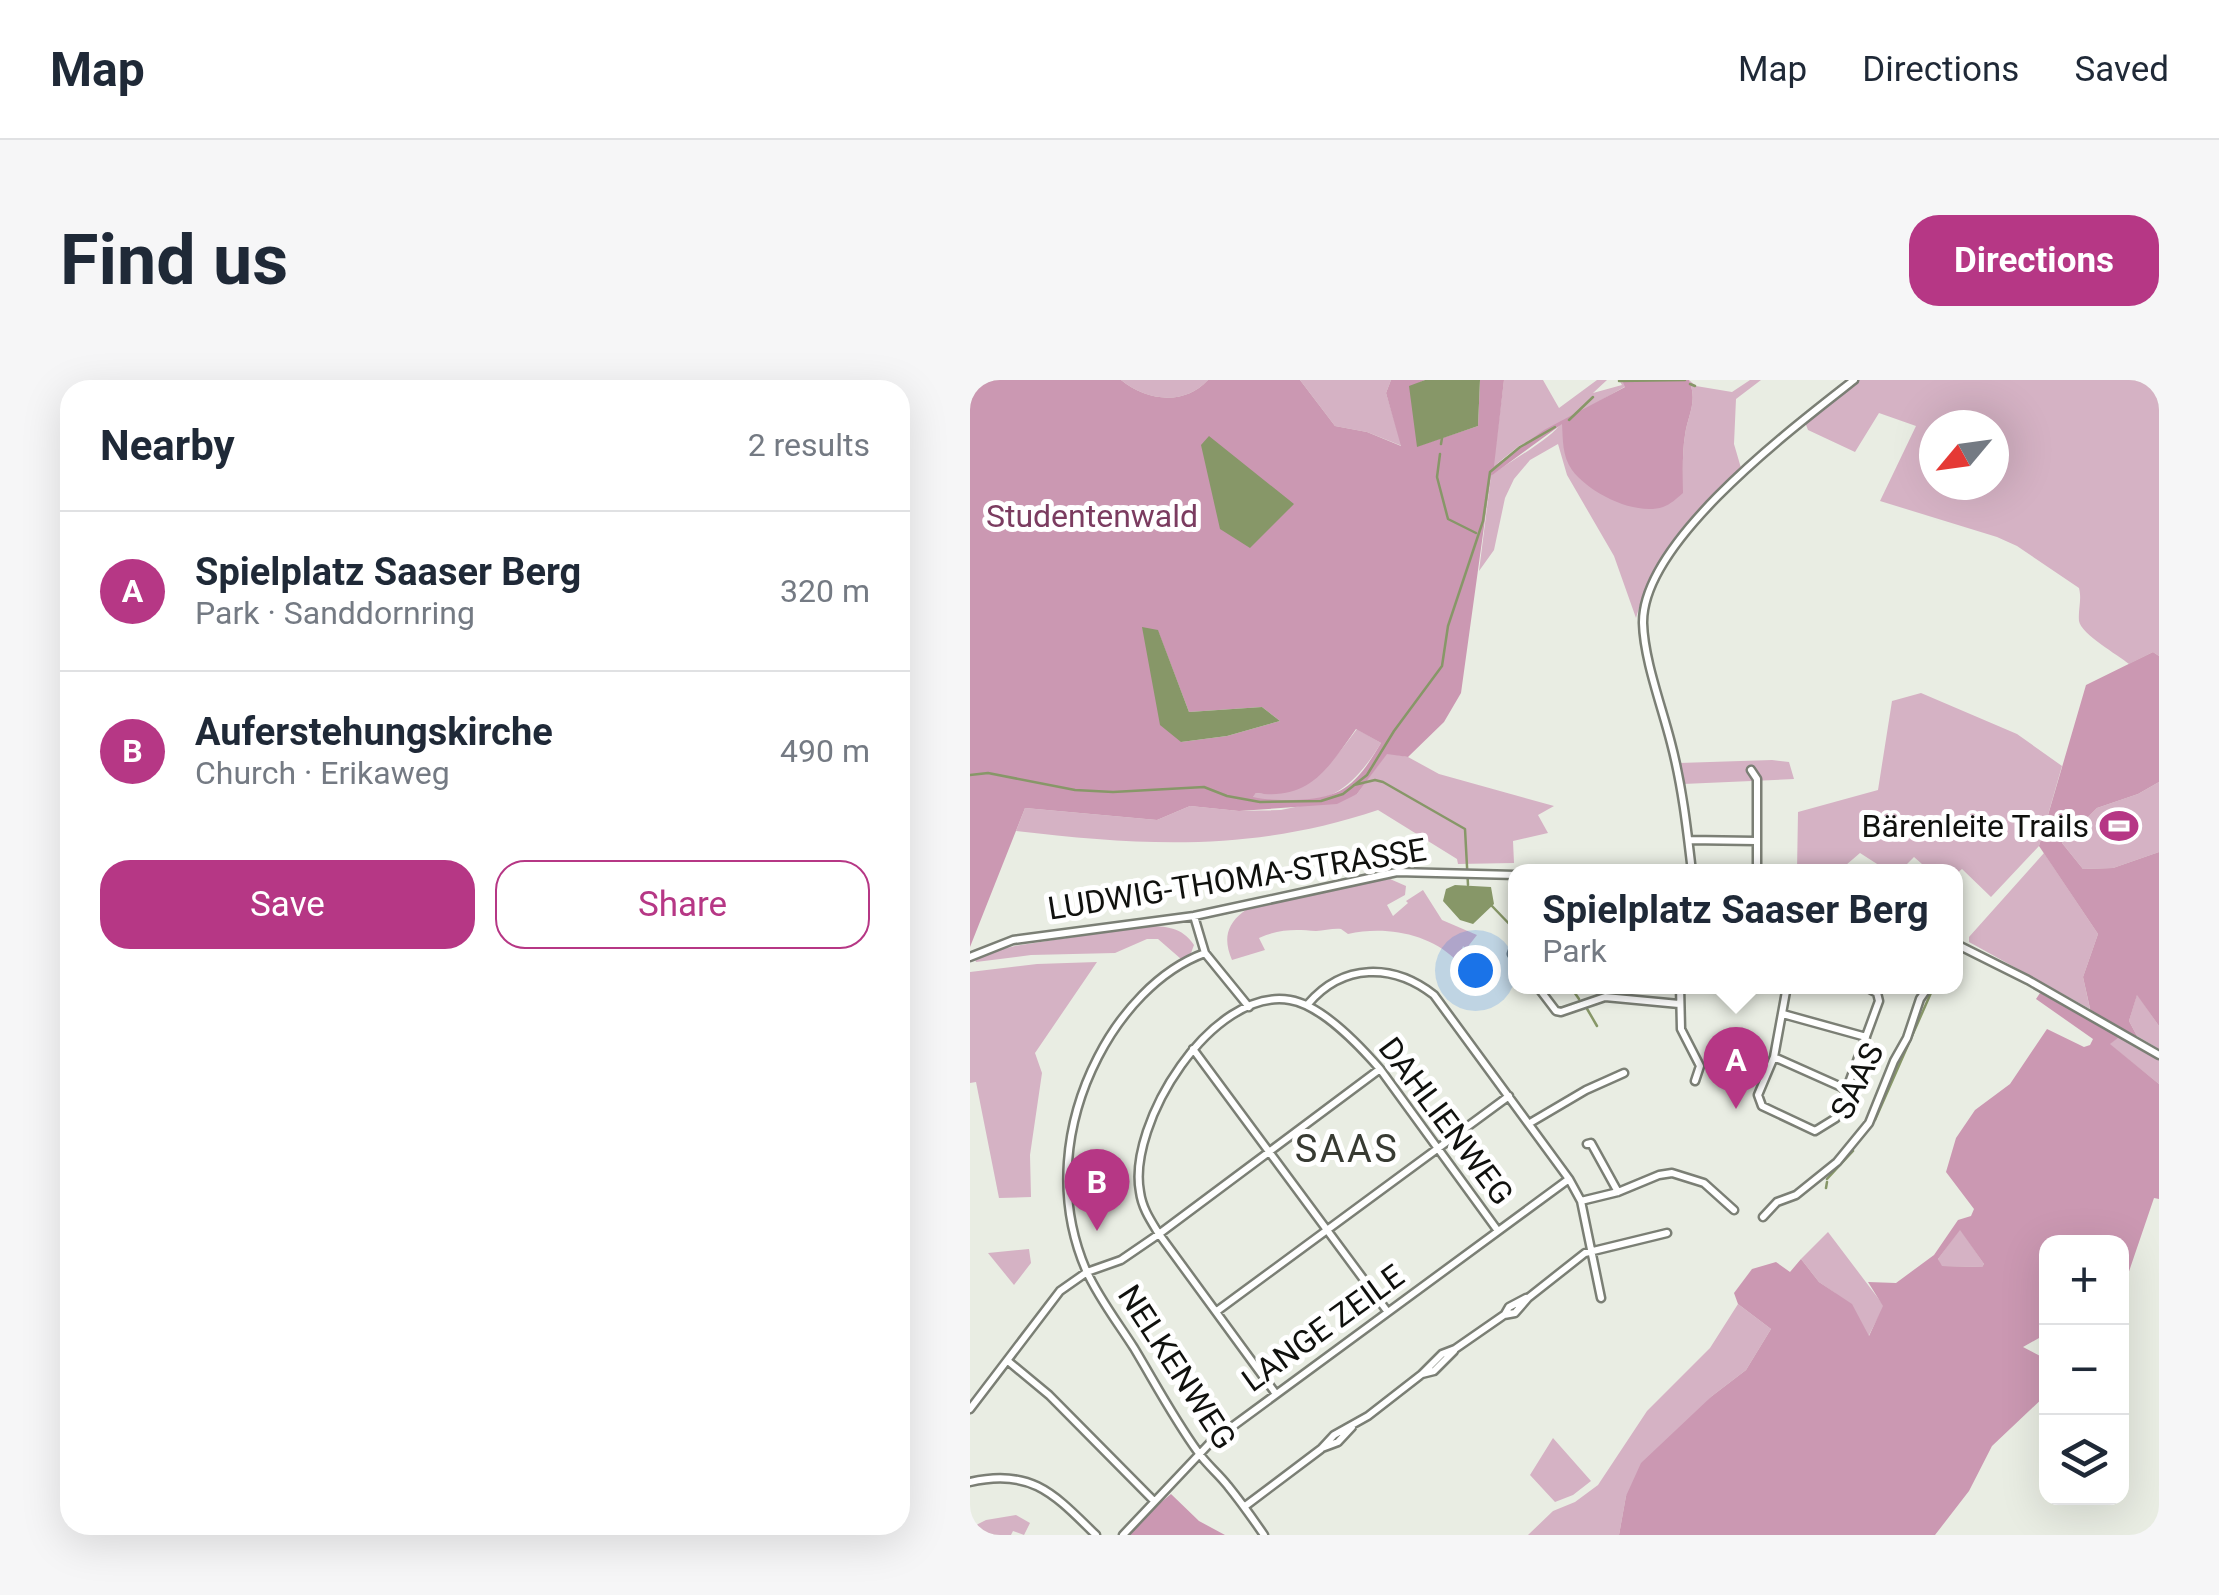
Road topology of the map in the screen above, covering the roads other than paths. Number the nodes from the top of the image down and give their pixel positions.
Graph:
1 (1854, 380) edge
2 (1752, 770) dead end
3 (1688, 840) junction
4 (1756, 841) junction
5 (1691, 864) edge
6 (1756, 864) edge
7 (1508, 874) edge
8 (1194, 916) junction
9 (1963, 949) edge
10 (1205, 952) junction
11 (970, 957) edge
12 (1542, 994) edge
13 (1680, 994) edge
14 (1786, 994) edge
15 (1877, 994) edge
16 (1923, 994) edge
17 (1308, 1004) junction
18 (1679, 1004) junction
19 (1249, 1007) junction
20 (1783, 1014) junction
21 (1866, 1037) junction
22 (1193, 1049) junction
23 (2159, 1056) edge
24 (1774, 1057) junction
25 (1380, 1069) junction
26 (1624, 1074) dead end
27 (1695, 1081) dead end
28 (1848, 1090) junction
29 (1509, 1096) junction
30 (1530, 1123) junction
31 (1587, 1144) dead end
32 (1440, 1147) junction
33 (1269, 1151) junction
34 (1569, 1180) junction
35 (1618, 1192) junction
36 (1581, 1200) junction
37 (1734, 1210) dead end
38 (1762, 1217) dead end
39 (1328, 1230) junction
40 (1498, 1231) junction
41 (1667, 1233) dead end
42 (1159, 1234) junction
43 (1592, 1250) junction
44 (1087, 1272) junction
45 (1602, 1298) dead end
46 (1218, 1311) junction
47 (1387, 1311) junction
48 (1008, 1361) junction
49 (1276, 1394) junction
50 (970, 1410) edge
51 (1200, 1455) junction
52 (970, 1482) edge
53 (1154, 1501) junction
54 (1244, 1507) junction
55 (1096, 1535) edge
56 (1122, 1535) edge
57 (1264, 1535) edge

1 - 3 street
2 - 4 street
3 - 4 street
3 - 5 street
4 - 6 street
7 - 8 street, LUDWIG-THOMA-STRASSE
8 - 10 street
8 - 11 street, LUDWIG-THOMA-STRASSE
9 - 23 street
10 - 19 street
10 - 44 street, NELKENWEG
12 - 18 street
13 - 18 street
14 - 20 street
15 - 21 street
16 - 38 street, SAAS
17 - 19 street
17 - 25 street, DAHLIENWEG
17 - 29 street
18 - 27 street
19 - 22 street
20 - 21 street
20 - 24 street
21 - 28 street
22 - 33 street
22 - 42 street
24 - 28 street
24 - 28 street
25 - 32 street, DAHLIENWEG
25 - 33 street
26 - 30 street
29 - 30 street
29 - 32 street
30 - 34 street
31 - 35 street
32 - 39 street
32 - 40 street, DAHLIENWEG
33 - 39 street
33 - 42 street
34 - 36 street
34 - 40 street, LANGE ZEILE
35 - 36 street
35 - 37 street
36 - 43 street
39 - 46 street
39 - 47 street
40 - 47 street, LANGE ZEILE
41 - 43 street
42 - 44 street
42 - 46 street
43 - 45 street
43 - 54 street
44 - 48 street
44 - 51 street, NELKENWEG
46 - 49 street
47 - 49 street, LANGE ZEILE
48 - 50 street
48 - 53 street
49 - 51 street, LANGE ZEILE
51 - 53 street, LANGE ZEILE
51 - 54 street, NELKENWEG
52 - 55 street
53 - 56 street, LANGE ZEILE
54 - 57 street, NELKENWEG

